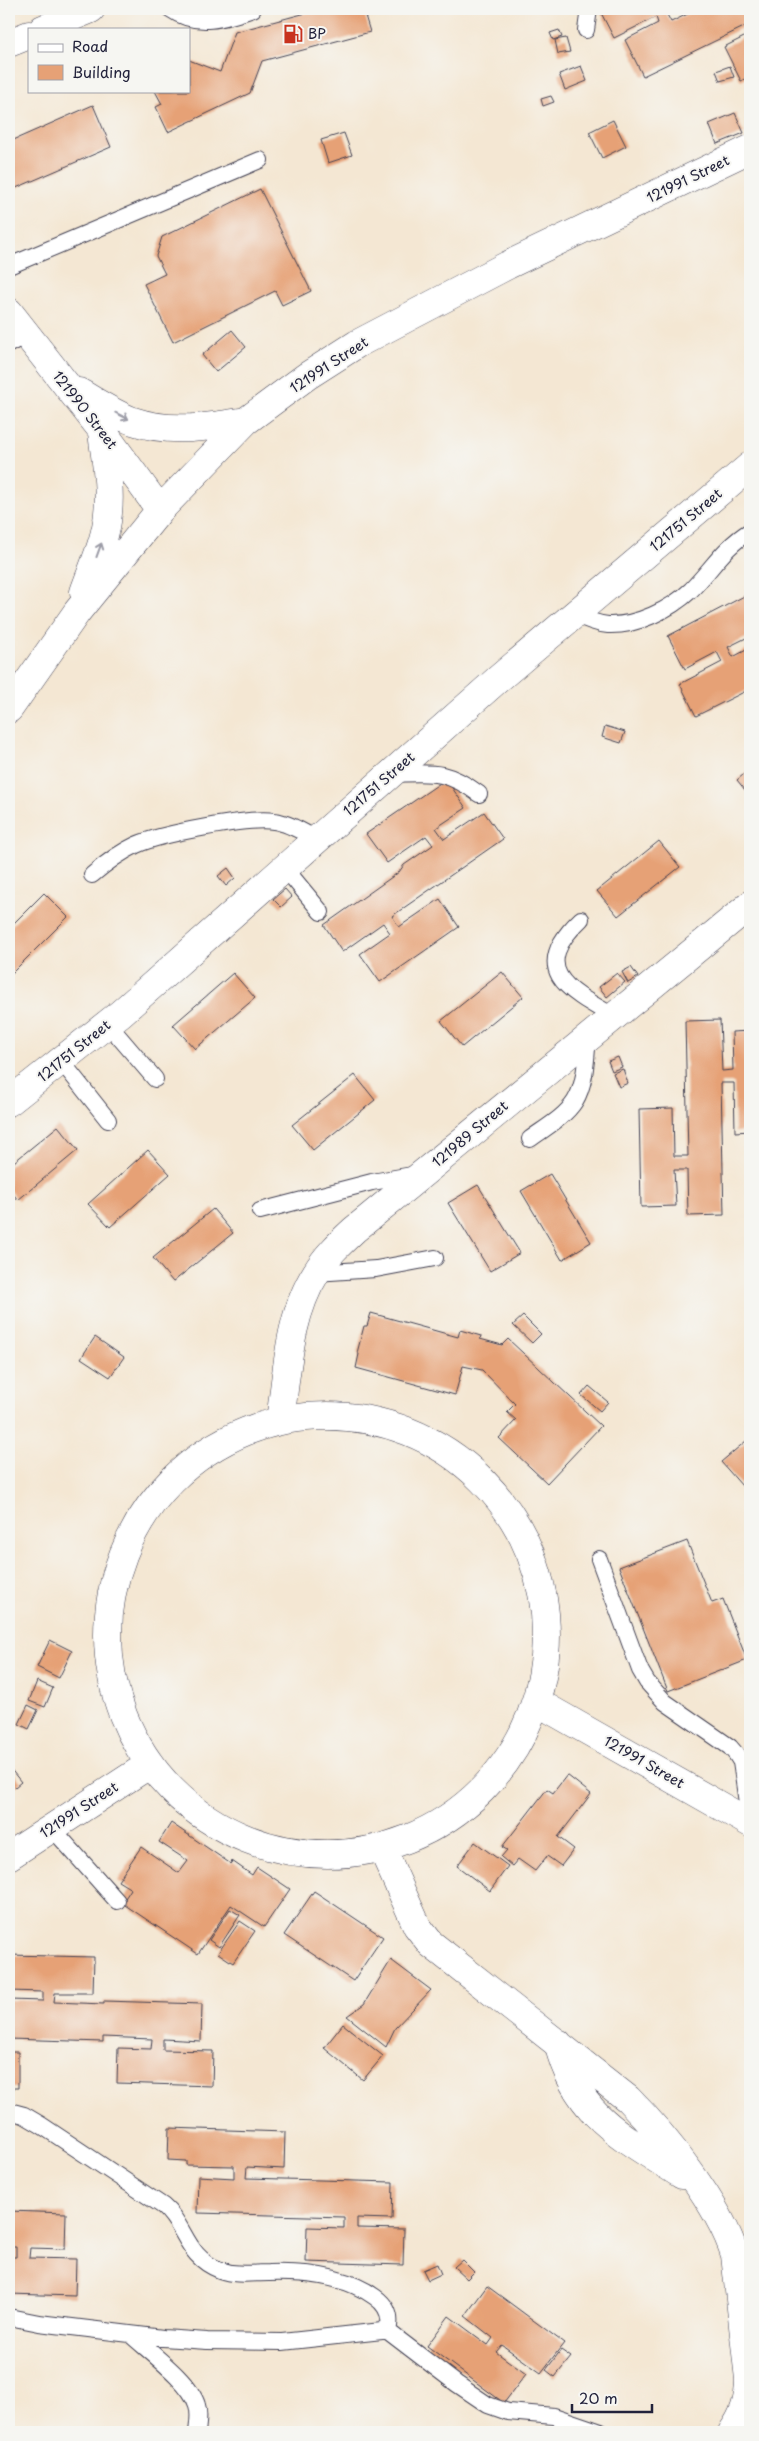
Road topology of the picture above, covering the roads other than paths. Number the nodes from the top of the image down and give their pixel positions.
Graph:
1 (90, 9) edge
2 (170, 9) edge
3 (253, 9) edge
4 (588, 9) edge
5 (45, 28) edge
6 (586, 30) dead end
7 (28, 35) edge
8 (9, 44) edge
9 (750, 149) edge
10 (260, 160) dead end
11 (9, 266) edge
12 (9, 312) edge
13 (18, 339) edge
14 (65, 384) junction
15 (246, 422) junction
16 (101, 429) junction
17 (750, 466) edge
18 (160, 510) junction
19 (750, 531) edge
20 (76, 612) junction
21 (575, 614) junction
22 (9, 709) edge
23 (390, 774) junction
24 (479, 794) dead end
25 (316, 839) junction
26 (284, 867) junction
27 (92, 875) dead end
28 (750, 905) edge
29 (321, 912) dead end
30 (581, 919) dead end
31 (613, 1016) junction
32 (108, 1024) junction
33 (588, 1036) junction
34 (62, 1062) junction
35 (155, 1079) dead end
36 (9, 1102) edge
37 (108, 1120) dead end
38 (530, 1139) dead end
39 (422, 1174) junction
40 (260, 1211) dead end
41 (435, 1258) dead end
42 (316, 1273) junction
43 (280, 1421) junction
44 (599, 1559) dead end
45 (537, 1702) junction
46 (150, 1764) junction
47 (750, 1823) edge
48 (52, 1828) junction
49 (382, 1848) junction
50 (9, 1856) edge
51 (117, 1901) dead end
52 (9, 2111) edge
53 (9, 2317) edge
54 (386, 2329) junction
55 (130, 2334) junction
56 (197, 2432) edge
57 (601, 2432) edge
58 (732, 2432) edge

1 - 5 street
2 - 3 lane
4 - 6 lane
7 - 8 street
9 - 15 street, 121991 Street
10 - 11 lane
12 - 13 street, 121990 Street
13 - 14 street, 121990 Street
14 -> 15 street
14 - 16 street, 121990 Street
15 - 18 street, 121991 Street
16 - 18 street, 121990 Street
20 -> 16 street
17 - 21 street, 121751 Street
18 - 20 street, 121991 Street
19 - 21 lane
20 - 22 street, 121991 Street
21 - 23 street, 121751 Street
23 - 24 lane
23 - 25 street, 121751 Street
25 - 26 street, 121751 Street
25 - 27 lane
26 - 29 lane
26 - 32 street, 121751 Street
28 - 31 street, 121989 Street
30 - 31 lane
31 - 33 street, 121989 Street
32 - 34 street, 121751 Street
32 - 35 lane
33 - 38 lane
33 - 39 street, 121989 Street
34 - 36 street, 121751 Street
34 - 37 lane
39 - 40 lane
39 - 42 street, 121989 Street
41 - 42 lane
42 - 43 street, 121989 Street
43 - 45 street
43 - 46 street
44 - 47 lane
45 - 47 street, 121991 Street
45 - 49 street
46 - 48 street, 121991 Street
46 - 49 street
48 - 50 street, 121991 Street
48 - 51 lane
49 - 58 street
52 - 54 lane
53 - 55 lane
54 - 55 lane
54 - 57 lane
55 - 56 lane

